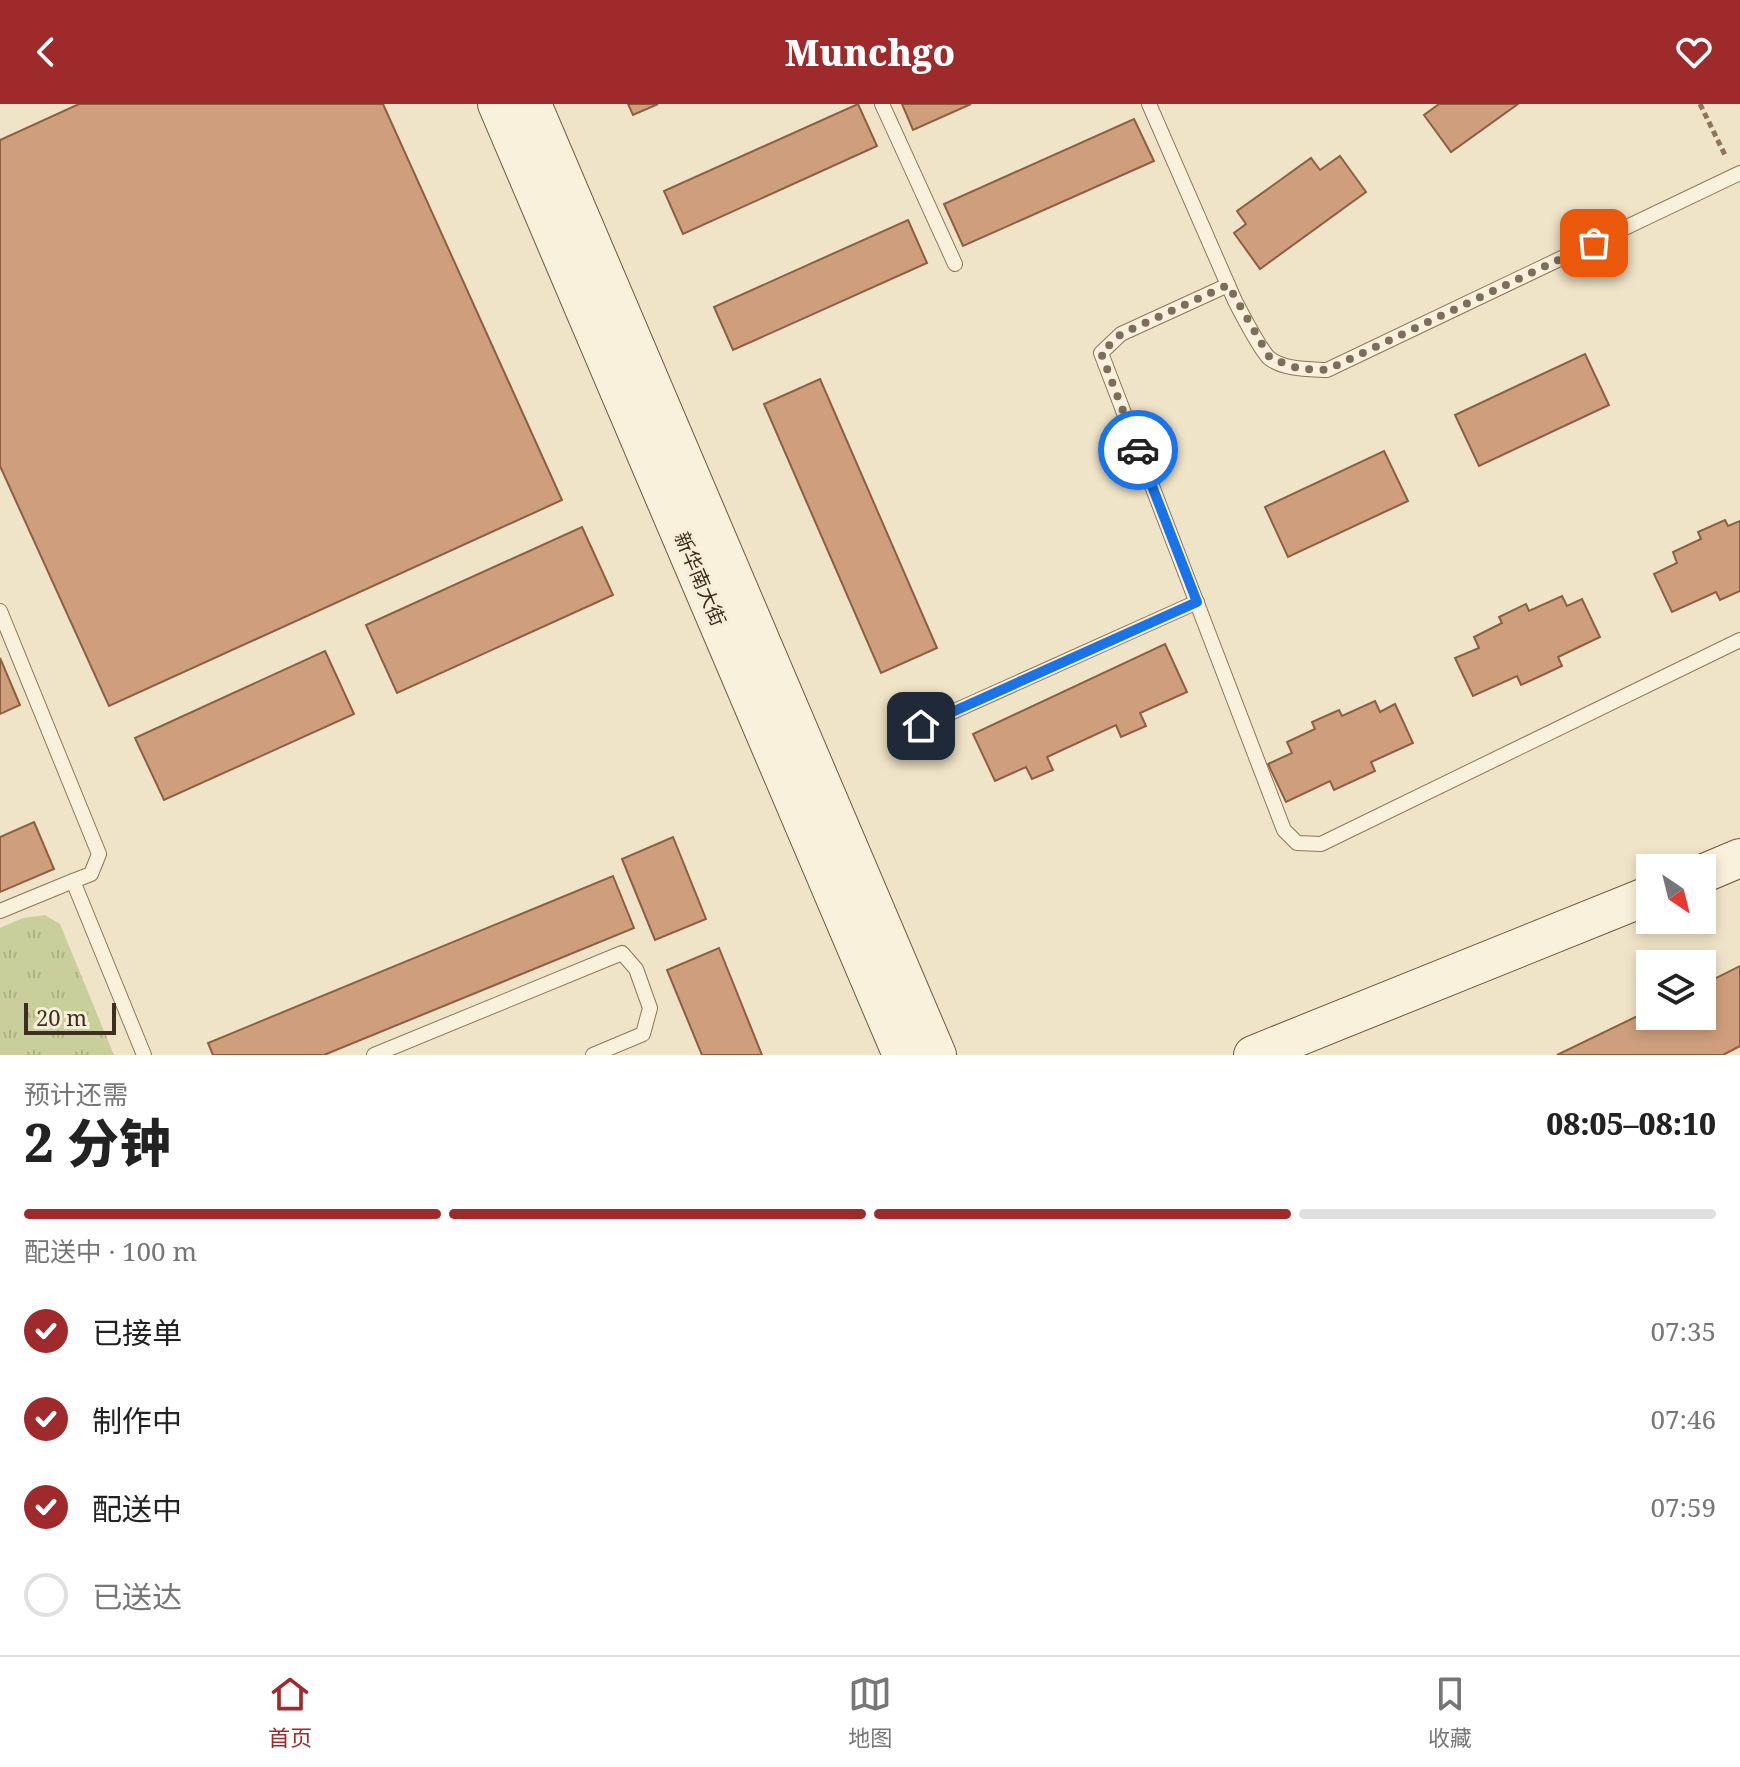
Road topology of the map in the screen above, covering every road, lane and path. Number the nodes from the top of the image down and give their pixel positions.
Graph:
1 (497, 104) edge
2 (532, 104) edge
3 (882, 104) edge
4 (1149, 104) edge
5 (1700, 104) edge
6 (1737, 175) edge
7 (955, 264) dead end
8 (1228, 285) junction
9 (1197, 602) junction
10 (0, 611) edge
11 (1740, 640) edge
12 (921, 726) dead end
13 (1740, 858) edge
14 (1716, 868) edge
15 (73, 881) junction
16 (1636, 901) edge
17 (0, 911) edge
18 (144, 1055) edge
19 (374, 1055) edge
20 (593, 1055) edge
21 (902, 1055) edge
22 (937, 1055) edge
23 (1253, 1055) edge

1 - 21 main road, 新华南大街
2 - 22 main road, 新华南大街
3 - 7 lane
4 - 8 lane
5 - 6 path
6 - 8 lane
8 - 9 lane
9 - 11 lane
9 - 12 lane
10 - 15 lane
13 - 14 main road
15 - 17 lane
15 - 18 lane
16 - 23 main road
19 - 20 lane

